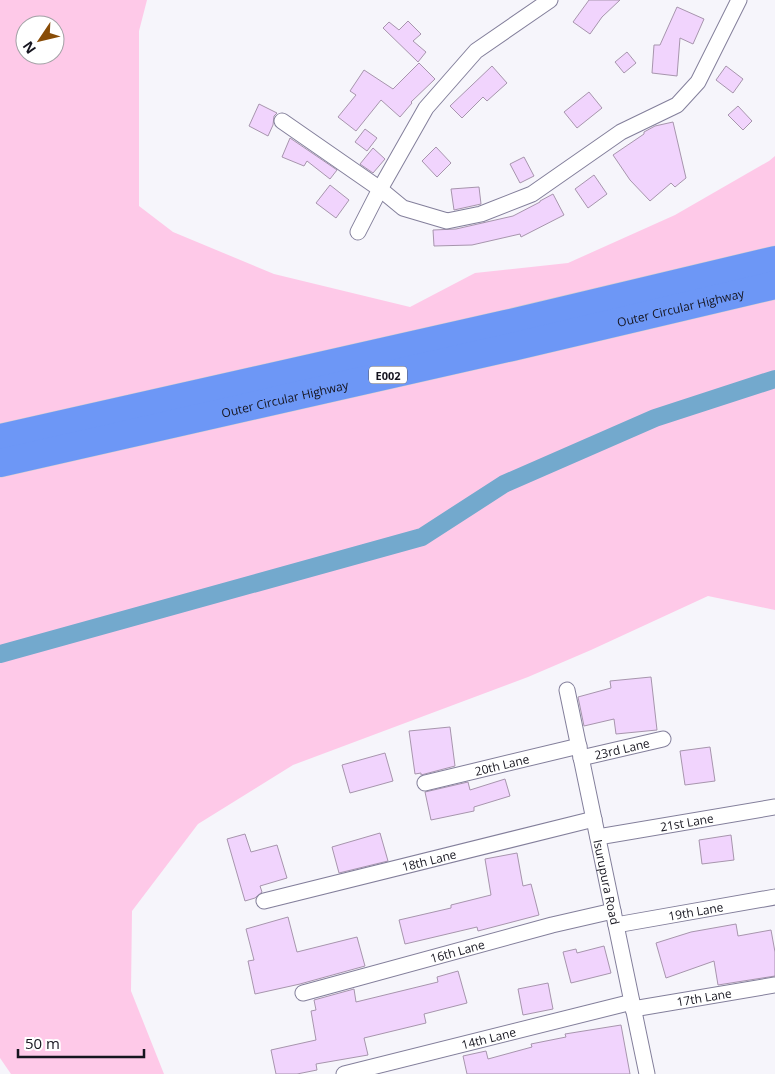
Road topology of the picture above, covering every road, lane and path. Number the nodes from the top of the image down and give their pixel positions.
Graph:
1 (550, 0) edge
2 (739, 0) edge
3 (282, 121) dead end
4 (380, 190) junction
5 (358, 232) dead end
6 (775, 260) edge
7 (775, 285) edge
8 (0, 438) edge
9 (0, 463) edge
10 (567, 690) dead end
11 (663, 739) dead end
12 (580, 752) junction
13 (425, 783) dead end
14 (775, 807) edge
15 (594, 819) junction
16 (598, 837) junction
17 (775, 897) edge
18 (264, 901) dead end
19 (615, 918) junction
20 (775, 985) edge
21 (303, 993) dead end
22 (633, 1005) junction
23 (344, 1074) edge
24 (647, 1074) edge

1 - 4 street
2 - 4 street
3 - 4 street
4 - 5 street
6 - 8 highway, Outer Circular Highway / E002
7 - 9 highway, Outer Circular Highway / E002
10 - 12 street, Isurupura Road
11 - 12 street, 23rd Lane
12 - 13 street, 20th Lane
12 - 15 street, Isurupura Road
14 - 16 street, 21st Lane
15 - 16 street, Isurupura Road
15 - 18 street, 18th Lane
16 - 19 street, Isurupura Road
17 - 19 street, 19th Lane
19 - 21 street, 16th Lane
19 - 22 street, Isurupura Road
20 - 22 street, 17th Lane
22 - 23 street, 14th Lane
22 - 24 street, Isurupura Road

